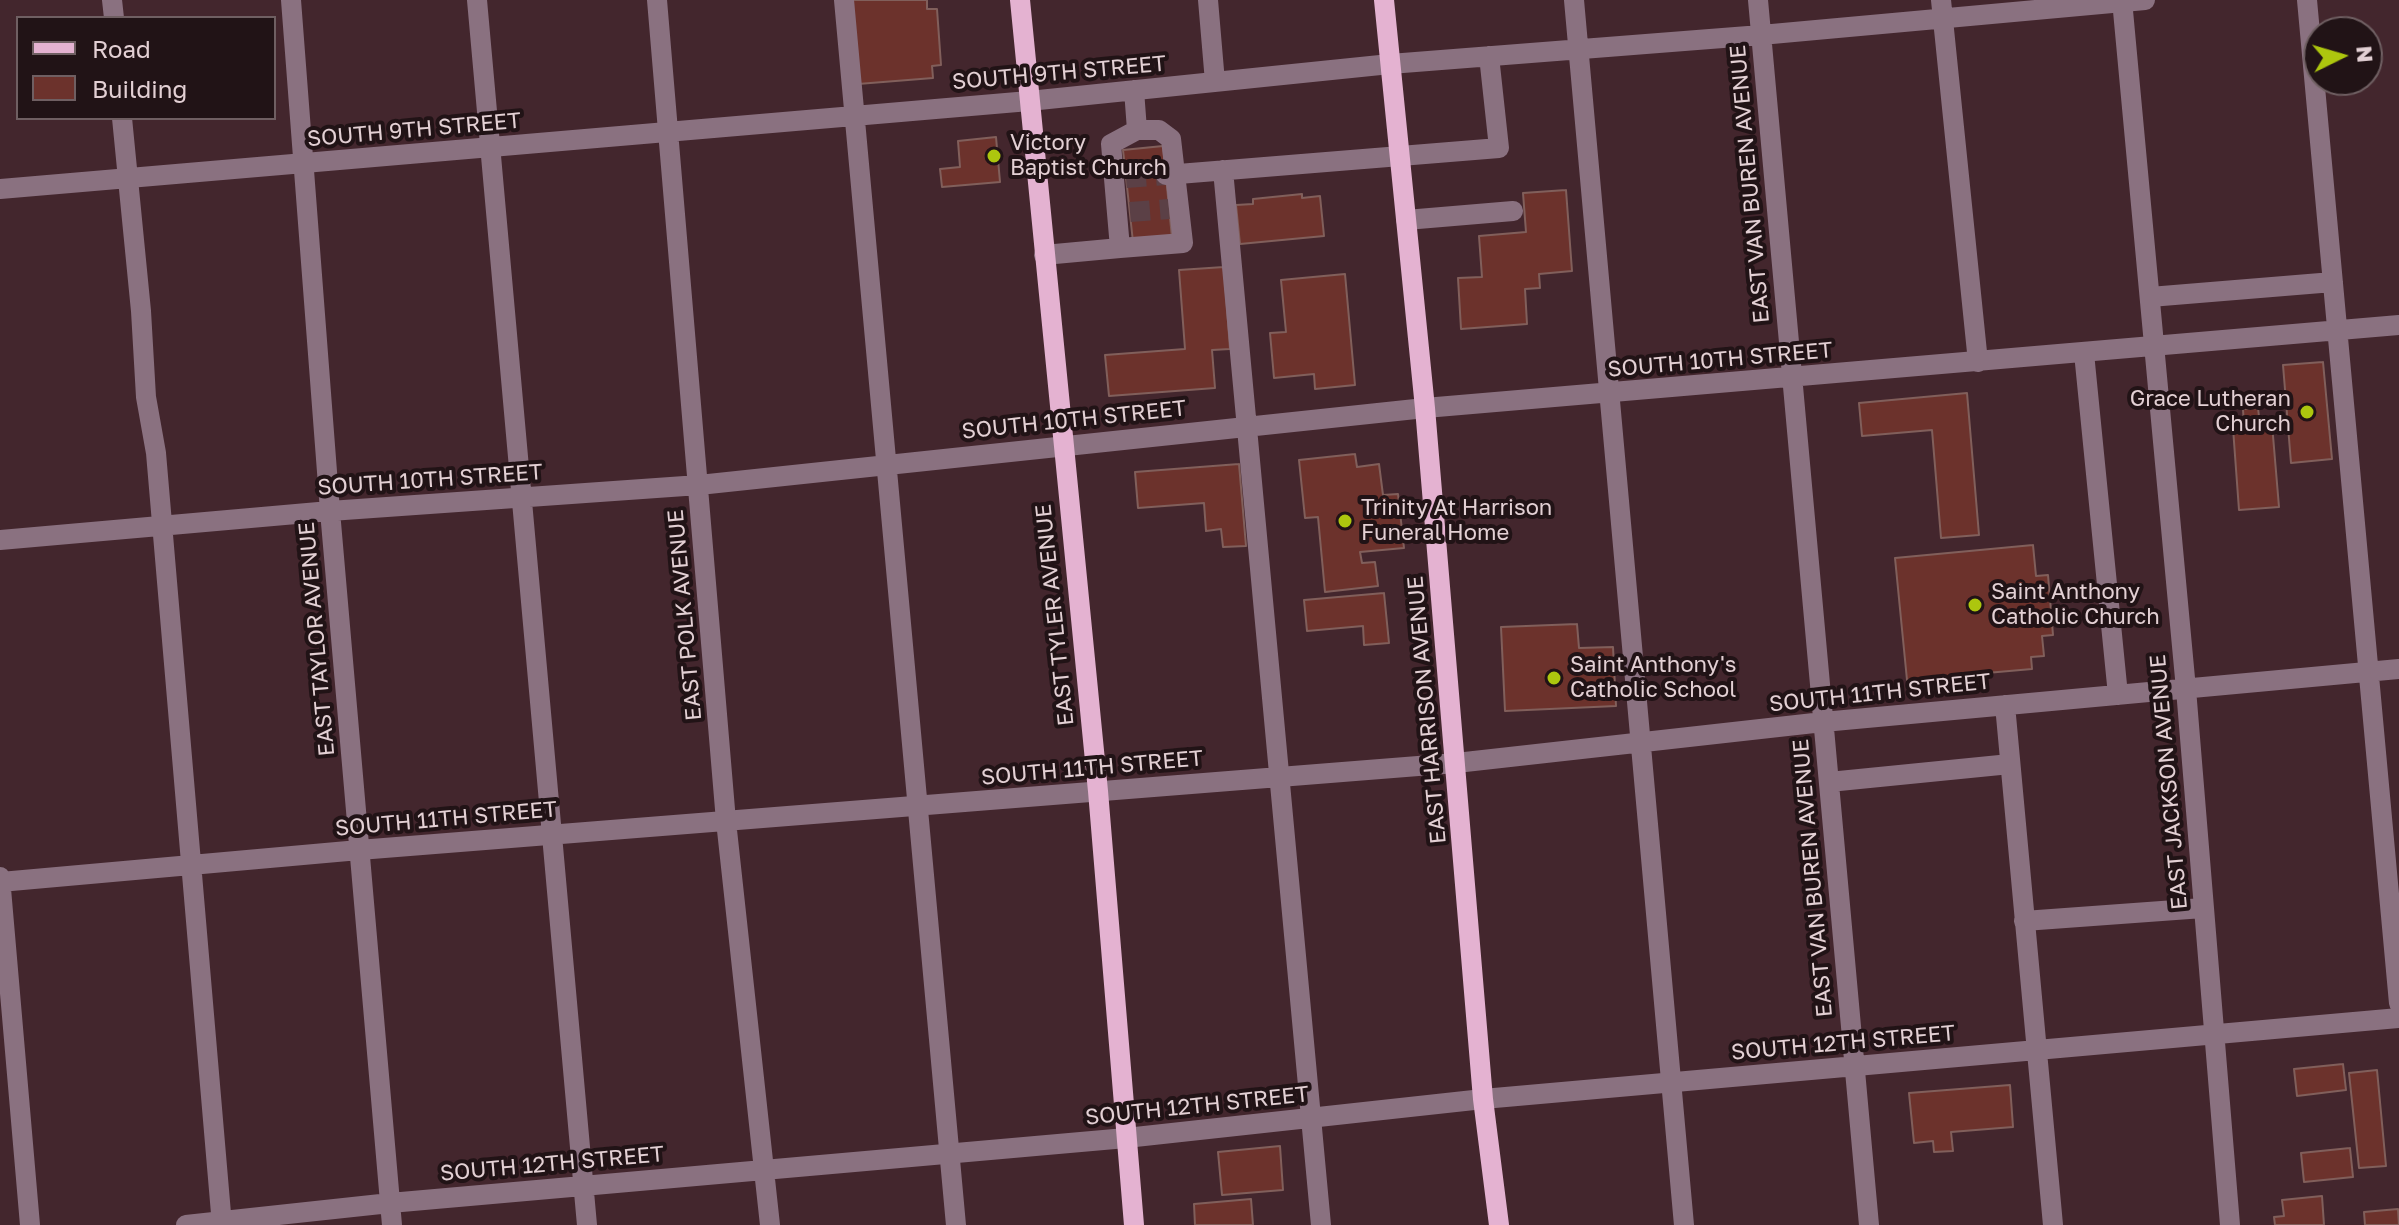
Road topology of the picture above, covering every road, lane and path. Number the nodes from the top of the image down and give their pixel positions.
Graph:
1 (291, 0) edge
2 (477, 0) edge
3 (657, 0) edge
4 (844, 0) edge
5 (1020, 0) edge
6 (1208, 0) edge
7 (1384, 0) edge
8 (1574, 0) edge
9 (1758, 0) edge
10 (2145, 0) edge
11 (2307, 0) edge
12 (2122, 1) edge
13 (1942, 9) edge
14 (1761, 35) junction
15 (1578, 49) junction
16 (1489, 56) junction
17 (1390, 64) junction
18 (1215, 82) junction
19 (1134, 90) junction
20 (1029, 101) junction
21 (854, 115) junction
22 (122, 120) edge
23 (1137, 130) junction
24 (668, 132) junction
25 (491, 148) junction
26 (1399, 155) junction
27 (304, 164) junction
28 (1223, 170) junction
29 (1170, 174) junction
30 (128, 178) junction
31 (0, 189) edge
32 (1513, 211) dead end
33 (1406, 220) junction
34 (1120, 248) junction
35 (1044, 255) junction
36 (2333, 282) junction
37 (2150, 297) junction
38 (2399, 325) edge
39 (2337, 331) junction
40 (2154, 346) junction
41 (2084, 353) junction
42 (1978, 362) junction
43 (1792, 378) junction
44 (1609, 393) junction
45 (1425, 408) junction
46 (1247, 426) junction
47 (1062, 445) junction
48 (885, 464) junction
49 (699, 485) junction
50 (520, 498) junction
51 (330, 511) junction
52 (162, 526) junction
53 (0, 540) edge
54 (2399, 669) edge
55 (2369, 672) junction
56 (2186, 689) junction
57 (2118, 695) junction
58 (2005, 705) junction
59 (1823, 722) junction
60 (1641, 742) junction
61 (1456, 763) junction
62 (2010, 764) junction
63 (1280, 776) junction
64 (1829, 782) junction
65 (1098, 791) junction
66 (917, 806) junction
67 (726, 821) junction
68 (551, 835) junction
69 (359, 850) junction
70 (191, 865) junction
71 (0, 880) edge
72 (2203, 908) junction
73 (2024, 921) junction
74 (2399, 1003) edge
75 (2399, 1018) edge
76 (2213, 1035) junction
77 (2035, 1051) junction
78 (1854, 1066) junction
79 (1670, 1082) junction
80 (1483, 1099) junction
81 (1310, 1118) junction
82 (1126, 1138) junction
83 (949, 1154) junction
84 (764, 1170) junction
85 (584, 1186) junction
86 (390, 1203) junction
87 (222, 1223) edge
88 (30, 1225) edge
89 (186, 1225) edge
90 (392, 1225) edge
91 (587, 1225) edge
92 (770, 1225) edge
93 (956, 1225) edge
94 (1134, 1225) edge
95 (1321, 1225) edge
96 (1499, 1225) edge
97 (1684, 1225) edge
98 (1869, 1225) edge
99 (2053, 1225) edge
100 (2230, 1225) edge

1 - 27 street, EAST TAYLOR AVENUE
2 - 25 street
3 - 24 street, EAST POLK AVENUE
4 - 21 street
5 - 20 main road, EAST TYLER AVENUE
6 - 18 street
7 - 17 main road, EAST HARRISON AVENUE
8 - 15 street
9 - 14 street, EAST VAN BUREN AVENUE
10 - 12 street, SOUTH 9TH STREET
11 - 36 street
12 - 13 street, SOUTH 9TH STREET
12 - 37 street, EAST JACKSON AVENUE
13 - 14 street, SOUTH 9TH STREET
13 - 42 street
14 - 15 street, SOUTH 9TH STREET
14 - 43 street, EAST VAN BUREN AVENUE
15 - 16 street, SOUTH 9TH STREET
15 - 44 street
16 - 17 street, SOUTH 9TH STREET
16 - 26 street
17 - 18 street, SOUTH 9TH STREET
17 - 26 main road, EAST HARRISON AVENUE
18 - 19 street, SOUTH 9TH STREET
19 - 20 street, SOUTH 9TH STREET
19 - 23 street
20 - 21 street, SOUTH 9TH STREET
20 - 35 main road, EAST TYLER AVENUE
21 - 24 street, SOUTH 9TH STREET
21 - 48 street
22 - 30 street
23 - 29 street
23 - 34 street
24 - 25 street, SOUTH 9TH STREET
24 - 49 street, EAST POLK AVENUE
25 - 27 street, SOUTH 9TH STREET
25 - 50 street
26 - 28 street
26 - 33 main road, EAST HARRISON AVENUE
27 - 30 street, SOUTH 9TH STREET
27 - 51 street, EAST TAYLOR AVENUE
28 - 29 street
28 - 46 street
29 - 34 street
30 - 31 street, SOUTH 9TH STREET
30 - 52 street
32 - 33 street
33 - 45 main road, EAST HARRISON AVENUE
34 - 35 street
35 - 47 main road, EAST TYLER AVENUE
36 - 37 street
36 - 39 street
37 - 40 street, EAST JACKSON AVENUE
38 - 39 street, SOUTH 10TH STREET
39 - 40 street, SOUTH 10TH STREET
39 - 55 street
40 - 41 street, SOUTH 10TH STREET
40 - 56 street, EAST JACKSON AVENUE
41 - 42 street, SOUTH 10TH STREET
41 - 57 street
42 - 43 street, SOUTH 10TH STREET
43 - 44 street, SOUTH 10TH STREET
43 - 59 street, EAST VAN BUREN AVENUE
44 - 45 street, SOUTH 10TH STREET
44 - 60 street
45 - 46 street, SOUTH 10TH STREET
45 - 61 main road, EAST HARRISON AVENUE
46 - 47 street, SOUTH 10TH STREET
46 - 63 street
47 - 48 street, SOUTH 10TH STREET
47 - 65 main road, EAST TYLER AVENUE
48 - 49 street, SOUTH 10TH STREET
48 - 66 street
49 - 50 street, SOUTH 10TH STREET
49 - 67 street, EAST POLK AVENUE
50 - 51 street, SOUTH 10TH STREET
50 - 68 street
51 - 52 street, SOUTH 10TH STREET
51 - 69 street, EAST TAYLOR AVENUE
52 - 53 street, SOUTH 10TH STREET
52 - 70 street
54 - 55 street, SOUTH 11TH STREET
55 - 56 street, SOUTH 11TH STREET
55 - 74 street
56 - 57 street, SOUTH 11TH STREET
56 - 72 street, EAST JACKSON AVENUE
57 - 58 street, SOUTH 11TH STREET
58 - 59 street, SOUTH 11TH STREET
58 - 62 street
59 - 60 street, SOUTH 11TH STREET
59 - 64 street, EAST VAN BUREN AVENUE
60 - 61 street, SOUTH 11TH STREET
60 - 79 street
61 - 63 street, SOUTH 11TH STREET
61 - 80 main road, EAST HARRISON AVENUE
62 - 64 street
62 - 73 street
63 - 65 street, SOUTH 11TH STREET
63 - 81 street
64 - 78 street, EAST VAN BUREN AVENUE
65 - 66 street, SOUTH 11TH STREET
65 - 82 main road, EAST TYLER AVENUE
66 - 67 street, SOUTH 11TH STREET
66 - 83 street
67 - 68 street, SOUTH 11TH STREET
67 - 84 street, EAST POLK AVENUE
68 - 69 street, SOUTH 11TH STREET
68 - 85 street
69 - 70 street, SOUTH 11TH STREET
69 - 86 street, EAST TAYLOR AVENUE
70 - 71 street, SOUTH 11TH STREET
70 - 87 street
71 - 88 street
72 - 73 street
72 - 76 street, EAST JACKSON AVENUE
73 - 77 street
75 - 76 street, SOUTH 12TH STREET
76 - 77 street, SOUTH 12TH STREET
76 - 100 street, EAST JACKSON AVENUE
77 - 78 street, SOUTH 12TH STREET
77 - 99 street
78 - 79 street, SOUTH 12TH STREET
78 - 98 street, EAST VAN BUREN AVENUE
79 - 80 street, SOUTH 12TH STREET
79 - 97 street
80 - 81 street, SOUTH 12TH STREET
80 - 96 main road, EAST HARRISON AVENUE
81 - 82 street, SOUTH 12TH STREET
81 - 95 street
82 - 83 street, SOUTH 12TH STREET
82 - 94 main road, EAST TYLER AVENUE
83 - 84 street, SOUTH 12TH STREET
83 - 93 street
84 - 85 street, SOUTH 12TH STREET
84 - 92 street, EAST POLK AVENUE
85 - 86 street, SOUTH 12TH STREET
85 - 91 street
86 - 87 street, SOUTH 12TH STREET
86 - 90 street, EAST TAYLOR AVENUE
87 - 89 street, SOUTH 12TH STREET

